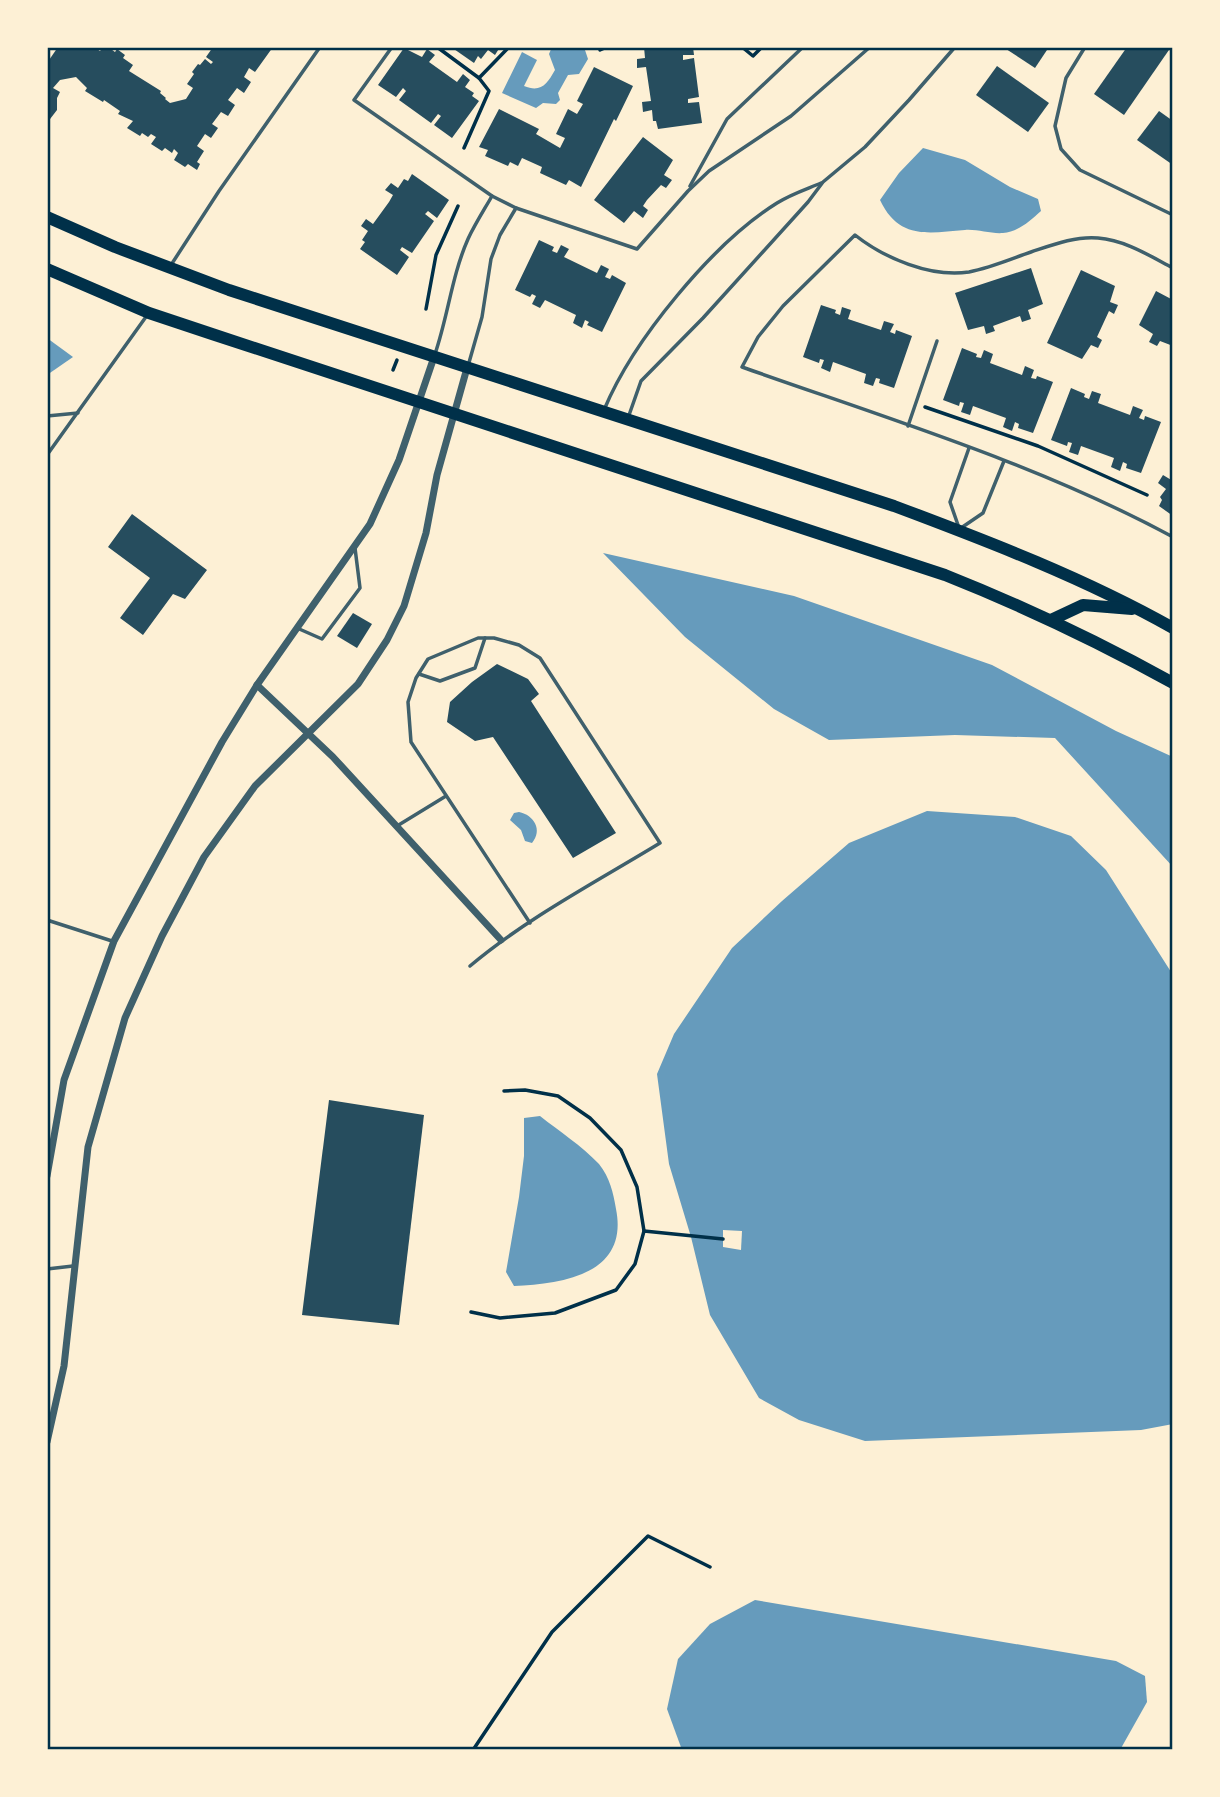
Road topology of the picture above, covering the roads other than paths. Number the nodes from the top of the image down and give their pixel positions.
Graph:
1 (320, 47) edge
2 (391, 47) edge
3 (803, 47) edge
4 (870, 47) edge
5 (955, 47) edge
6 (1085, 47) edge
7 (823, 182) junction
8 (688, 191) junction
9 (492, 196) junction
10 (516, 208) junction
11 (1173, 215) edge
12 (47, 217) edge
13 (168, 268) junction
14 (1173, 268) edge
15 (47, 269) edge
16 (149, 313) junction
17 (937, 341) dead end
18 (434, 357) junction
19 (467, 368) junction
20 (418, 402) junction
21 (604, 412) junction
22 (78, 413) junction
23 (454, 414) junction
24 (47, 416) edge
25 (627, 420) junction
26 (908, 426) junction
27 (970, 447) junction
28 (47, 455) edge
29 (1004, 461) junction
30 (960, 530) junction
31 (1173, 537) edge
32 (355, 547) junction
33 (1139, 609) junction
34 (1051, 620) junction
35 (298, 628) junction
36 (1173, 628) edge
37 (485, 638) junction
38 (419, 674) junction
39 (1173, 683) edge
40 (257, 685) junction
41 (309, 733) junction
42 (447, 796) junction
43 (397, 826) junction
44 (47, 920) edge
45 (530, 923) junction
46 (501, 940) junction
47 (114, 941) junction
48 (470, 967) dead end
49 (47, 1176) edge
50 (74, 1266) junction
51 (47, 1269) edge
52 (47, 1441) edge

1 - 13 lane
2 - 9 lane
3 - 8 lane
4 - 8 lane
5 - 7 lane
6 - 11 lane
7 - 21 lane
7 - 25 lane
8 - 10 lane
9 - 10 lane
9 - 18 lane
10 - 19 lane
12 - 13 main road
13 - 18 main road
14 - 26 lane
15 - 16 main road
16 - 20 main road
16 - 22 lane
17 - 26 lane
18 - 19 main road
18 - 20 street
19 - 21 main road
19 - 23 street
20 - 23 main road
20 - 32 street
21 - 25 main road
22 - 24 lane
22 - 28 lane
23 - 34 main road
23 - 41 street
25 - 30 main road
26 - 27 lane
27 - 29 lane
27 - 30 lane
29 - 30 lane
29 - 31 lane
30 - 33 main road
32 - 35 street
32 - 35 lane
33 - 34 main road
33 - 36 main road
34 - 39 main road
35 - 40 street
37 - 38 lane
37 - 38 lane
37 - 45 lane
38 - 42 lane
40 - 41 street
40 - 47 street
41 - 43 street
41 - 50 street
42 - 43 lane
42 - 45 lane
43 - 46 street
44 - 47 lane
45 - 46 lane
46 - 48 lane
47 - 49 street
50 - 51 lane
50 - 52 street

